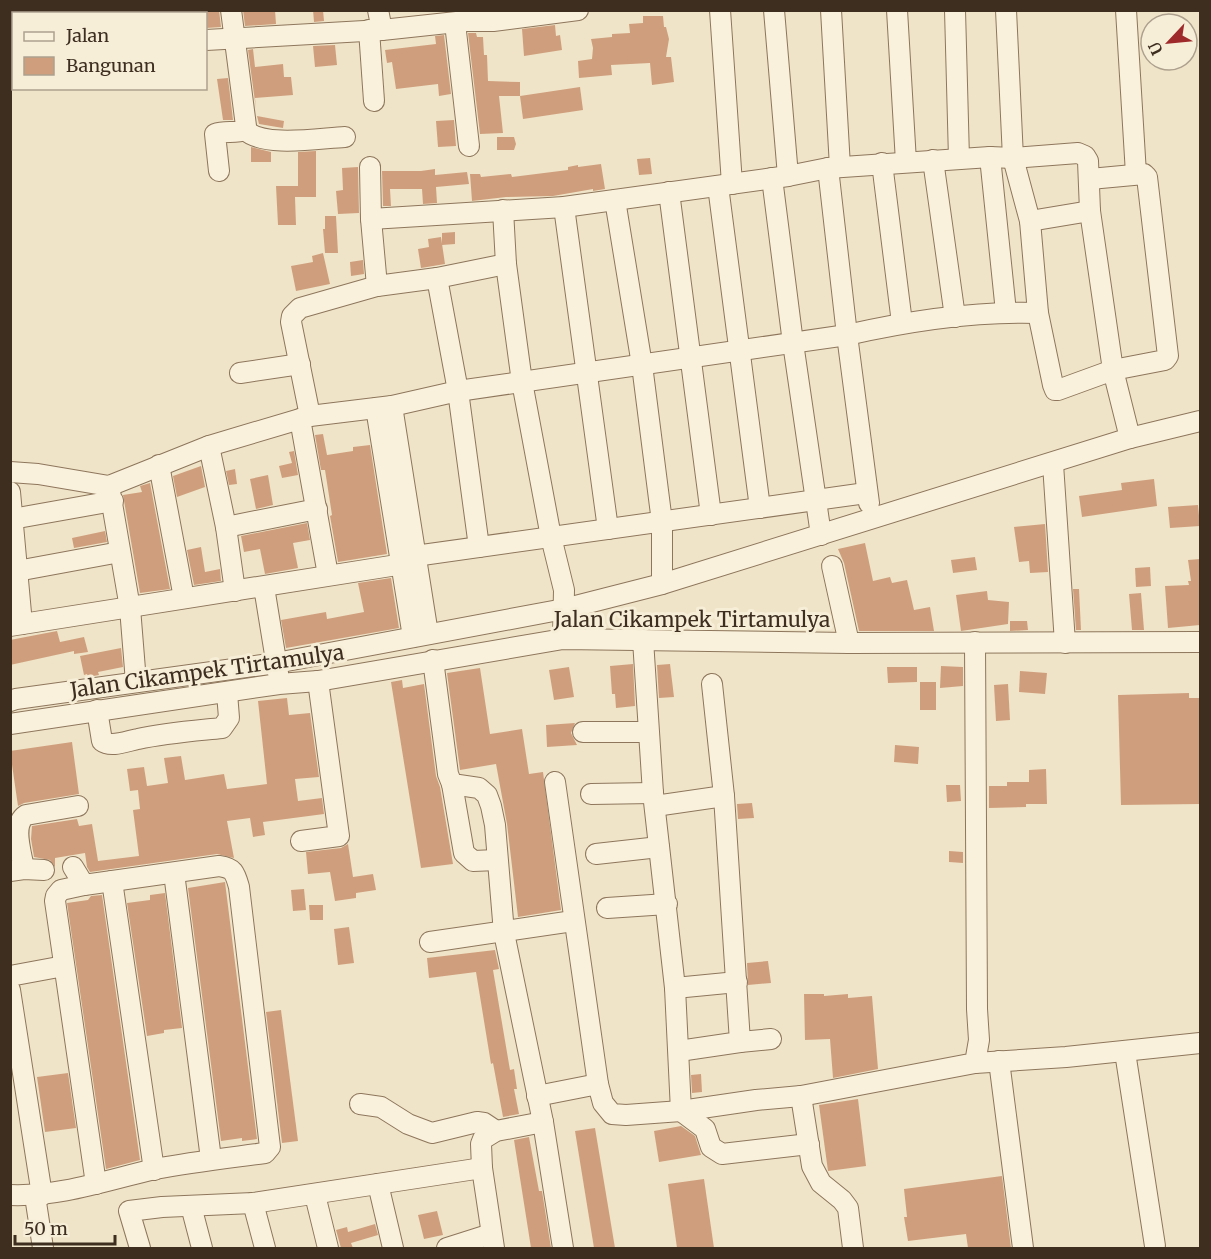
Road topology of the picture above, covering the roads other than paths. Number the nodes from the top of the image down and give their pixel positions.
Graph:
1 (231, 10) edge
2 (578, 10) edge
3 (720, 10) edge
4 (774, 10) edge
5 (831, 10) edge
6 (897, 10) edge
7 (955, 10) edge
8 (1006, 10) edge
9 (1126, 10) edge
10 (462, 18) edge
11 (376, 23) edge
12 (233, 38) junction
13 (207, 40) edge
14 (374, 101) dead end
15 (244, 130) junction
16 (345, 137) dead end
17 (469, 146) dead end
18 (990, 157) junction
19 (1013, 158) junction
20 (959, 159) junction
21 (933, 160) junction
22 (906, 162) junction
23 (882, 164) junction
24 (834, 167) junction
25 (370, 168) dead end
26 (219, 171) dead end
27 (1137, 174) junction
28 (780, 177) junction
29 (1090, 179) junction
30 (725, 185) junction
31 (669, 192) junction
32 (615, 200) junction
33 (564, 207) junction
34 (503, 210) junction
35 (1090, 211) junction
36 (371, 219) junction
37 (1030, 221) junction
38 (507, 264) junction
39 (437, 278) junction
40 (377, 286) junction
41 (1006, 312) junction
42 (1038, 313) junction
43 (955, 317) junction
44 (902, 322) junction
45 (847, 335) junction
46 (793, 344) junction
47 (738, 350) junction
48 (692, 357) junction
49 (300, 364) junction
50 (642, 364) junction
51 (1113, 370) junction
52 (240, 373) dead end
53 (585, 374) junction
54 (522, 382) junction
55 (458, 391) junction
56 (384, 407) junction
57 (305, 418) junction
58 (1200, 421) edge
59 (1130, 438) junction
60 (209, 446) junction
61 (1053, 464) junction
62 (159, 465) junction
63 (10, 472) edge
64 (10, 492) edge
65 (111, 493) junction
66 (866, 493) junction
67 (815, 500) junction
68 (760, 508) junction
69 (317, 509) junction
70 (711, 515) junction
71 (872, 518) junction
72 (12, 519) edge
73 (662, 522) junction
74 (225, 527) junction
75 (608, 530) junction
76 (821, 534) junction
77 (551, 537) junction
78 (479, 547) junction
79 (120, 552) junction
80 (411, 561) junction
81 (831, 566) dead end
82 (17, 571) junction
83 (328, 575) junction
84 (662, 584) junction
85 (264, 587) junction
86 (235, 591) junction
87 (184, 598) junction
88 (130, 608) junction
89 (564, 609) junction
90 (16, 625) edge
91 (421, 636) junction
92 (563, 639) junction
93 (643, 640) junction
94 (975, 642) junction
95 (1200, 642) edge
96 (1065, 643) junction
97 (849, 644) junction
98 (429, 661) junction
99 (276, 663) junction
100 (318, 681) junction
101 (136, 682) junction
102 (279, 684) junction
103 (712, 684) dead end
104 (227, 693) junction
105 (10, 701) edge
106 (97, 710) junction
107 (11, 723) edge
108 (583, 732) dead end
109 (648, 732) junction
110 (555, 782) dead end
111 (452, 784) junction
112 (591, 794) dead end
113 (724, 796) junction
114 (654, 800) junction
115 (78, 806) dead end
116 (301, 841) dead end
117 (659, 846) junction
118 (596, 854) dead end
119 (497, 860) junction
120 (73, 867) dead end
121 (26, 870) edge
122 (174, 873) junction
123 (112, 881) junction
124 (84, 885) junction
125 (667, 904) junction
126 (607, 908) dead end
127 (573, 921) junction
128 (504, 933) junction
129 (430, 942) dead end
130 (64, 966) junction
131 (10, 976) edge
132 (737, 982) junction
133 (675, 988) junction
134 (10, 990) edge
135 (771, 1039) dead end
136 (740, 1042) junction
137 (1200, 1043) edge
138 (679, 1051) junction
139 (1125, 1052) junction
140 (999, 1061) junction
141 (975, 1063) junction
142 (598, 1084) junction
143 (801, 1096) junction
144 (360, 1104) dead end
145 (540, 1110) junction
146 (681, 1111) junction
147 (496, 1131) junction
148 (809, 1144) junction
149 (211, 1159) junction
150 (482, 1168) junction
151 (154, 1170) junction
152 (96, 1184) junction
153 (378, 1184) junction
154 (10, 1195) edge
155 (315, 1195) junction
156 (38, 1196) junction
157 (253, 1203) junction
158 (191, 1206) junction
159 (493, 1241) edge
160 (1155, 1246) dead end
161 (42, 1248) edge
162 (140, 1248) edge
163 (202, 1248) edge
164 (264, 1248) edge
165 (327, 1248) edge
166 (393, 1248) edge
167 (447, 1248) edge
168 (563, 1248) edge
169 (575, 1248) edge
170 (853, 1248) edge
171 (1023, 1248) edge

1 - 12 street
2 - 10 street
3 - 30 street
4 - 28 street
5 - 24 street
6 - 22 street
7 - 20 street
8 - 19 street
9 - 27 street
10 - 11 street
10 - 17 street
11 - 12 street
11 - 14 street
12 - 13 street
12 - 15 street
15 - 16 street
15 - 26 street
18 - 19 street
18 - 20 street
18 - 41 street
19 - 29 street
19 - 37 street
20 - 21 street
21 - 22 street
21 - 43 street
22 - 23 street
23 - 24 street
23 - 44 street
24 - 28 street
24 - 45 street
25 - 36 street
27 - 29 street
27 - 51 street
28 - 30 street
28 - 46 street
29 - 35 street
30 - 31 street
30 - 47 street
31 - 32 street
31 - 48 street
32 - 33 street
32 - 50 street
33 - 34 street
33 - 53 street
34 - 36 street
34 - 38 street
35 - 37 street
35 - 51 street
36 - 40 street
37 - 42 street
38 - 39 street
38 - 54 street
39 - 40 street
39 - 55 street
40 - 49 street
41 - 42 street
41 - 43 street
42 - 51 street
43 - 44 street
44 - 45 street
45 - 46 street
45 - 66 street
46 - 47 street
46 - 67 street
47 - 48 street
47 - 68 street
48 - 50 street
48 - 70 street
49 - 52 street
49 - 57 street
50 - 53 street
50 - 73 street
51 - 59 street
53 - 54 street
53 - 75 street
54 - 55 street
54 - 77 street
55 - 56 street
55 - 78 street
56 - 57 street
56 - 80 street
57 - 60 street
57 - 69 street
58 - 59 street
59 - 61 street
60 - 62 street
60 - 74 street
61 - 71 street
61 - 96 street
62 - 65 street
62 - 87 street
63 - 65 street
64 - 72 street
65 - 72 street
65 - 79 street
66 - 67 street
66 - 71 street
67 - 68 street
67 - 76 street
68 - 70 street
69 - 74 street
69 - 83 street
70 - 73 street
71 - 76 street
72 - 82 street
73 - 75 street
73 - 84 street
74 - 86 street
75 - 77 street
76 - 84 street
77 - 78 street
77 - 89 street
78 - 80 street
79 - 82 street
79 - 88 street
80 - 83 street
80 - 91 street
81 - 97 street
82 - 90 street
83 - 85 street
84 - 89 street
85 - 86 street
85 - 99 street
86 - 87 street
87 - 88 street
88 - 90 street
88 - 101 street
89 - 91 street
89 - 92 street
91 - 98 street
91 - 99 street
92 - 93 street, Jalan Cikampek Tirtamulya
92 - 98 street, Jalan Cikampek Tirtamulya
93 - 97 street, Jalan Cikampek Tirtamulya
93 - 109 street
94 - 96 street, Jalan Cikampek Tirtamulya
94 - 97 street, Jalan Cikampek Tirtamulya
94 - 141 street
95 - 96 street, Jalan Cikampek Tirtamulya
98 - 100 street, Jalan Cikampek Tirtamulya
98 - 111 street
99 - 101 street
99 - 102 street
100 - 102 street, Jalan Cikampek Tirtamulya
100 - 116 street
101 - 105 street
102 - 104 street, Jalan Cikampek Tirtamulya
103 - 113 street
104 - 106 street, Jalan Cikampek Tirtamulya
104 - 106 street
106 - 107 street, Jalan Cikampek Tirtamulya
108 - 109 street
109 - 114 street
110 - 127 street
111 - 119 street
111 - 119 street
112 - 114 street
113 - 114 street
113 - 132 street
114 - 117 street
115 - 121 street
117 - 118 street
117 - 125 street
119 - 128 street
120 - 124 street
122 - 123 street
122 - 149 street
122 - 149 street
123 - 124 street
123 - 151 street
124 - 130 street
125 - 126 street
125 - 133 street
127 - 128 street
127 - 142 street
128 - 129 street
128 - 145 street
130 - 131 street
130 - 152 street
132 - 133 street
132 - 136 street
133 - 138 street
134 - 156 street
135 - 136 street
136 - 138 street
137 - 139 street
138 - 146 street
139 - 140 street
139 - 160 street
140 - 141 street
140 - 171 street
141 - 143 street
142 - 145 street
142 - 146 street
143 - 146 street
143 - 148 street
144 - 147 street
145 - 147 street
145 - 168 street
145 - 169 street
146 - 148 street
147 - 150 street
148 - 170 street
149 - 151 street
150 - 153 street
150 - 159 street
151 - 152 street
152 - 156 street
153 - 155 street
153 - 166 street
154 - 156 street
155 - 157 street
155 - 165 street
156 - 161 street
157 - 158 street
157 - 164 street
158 - 162 street
158 - 163 street
159 - 167 street

